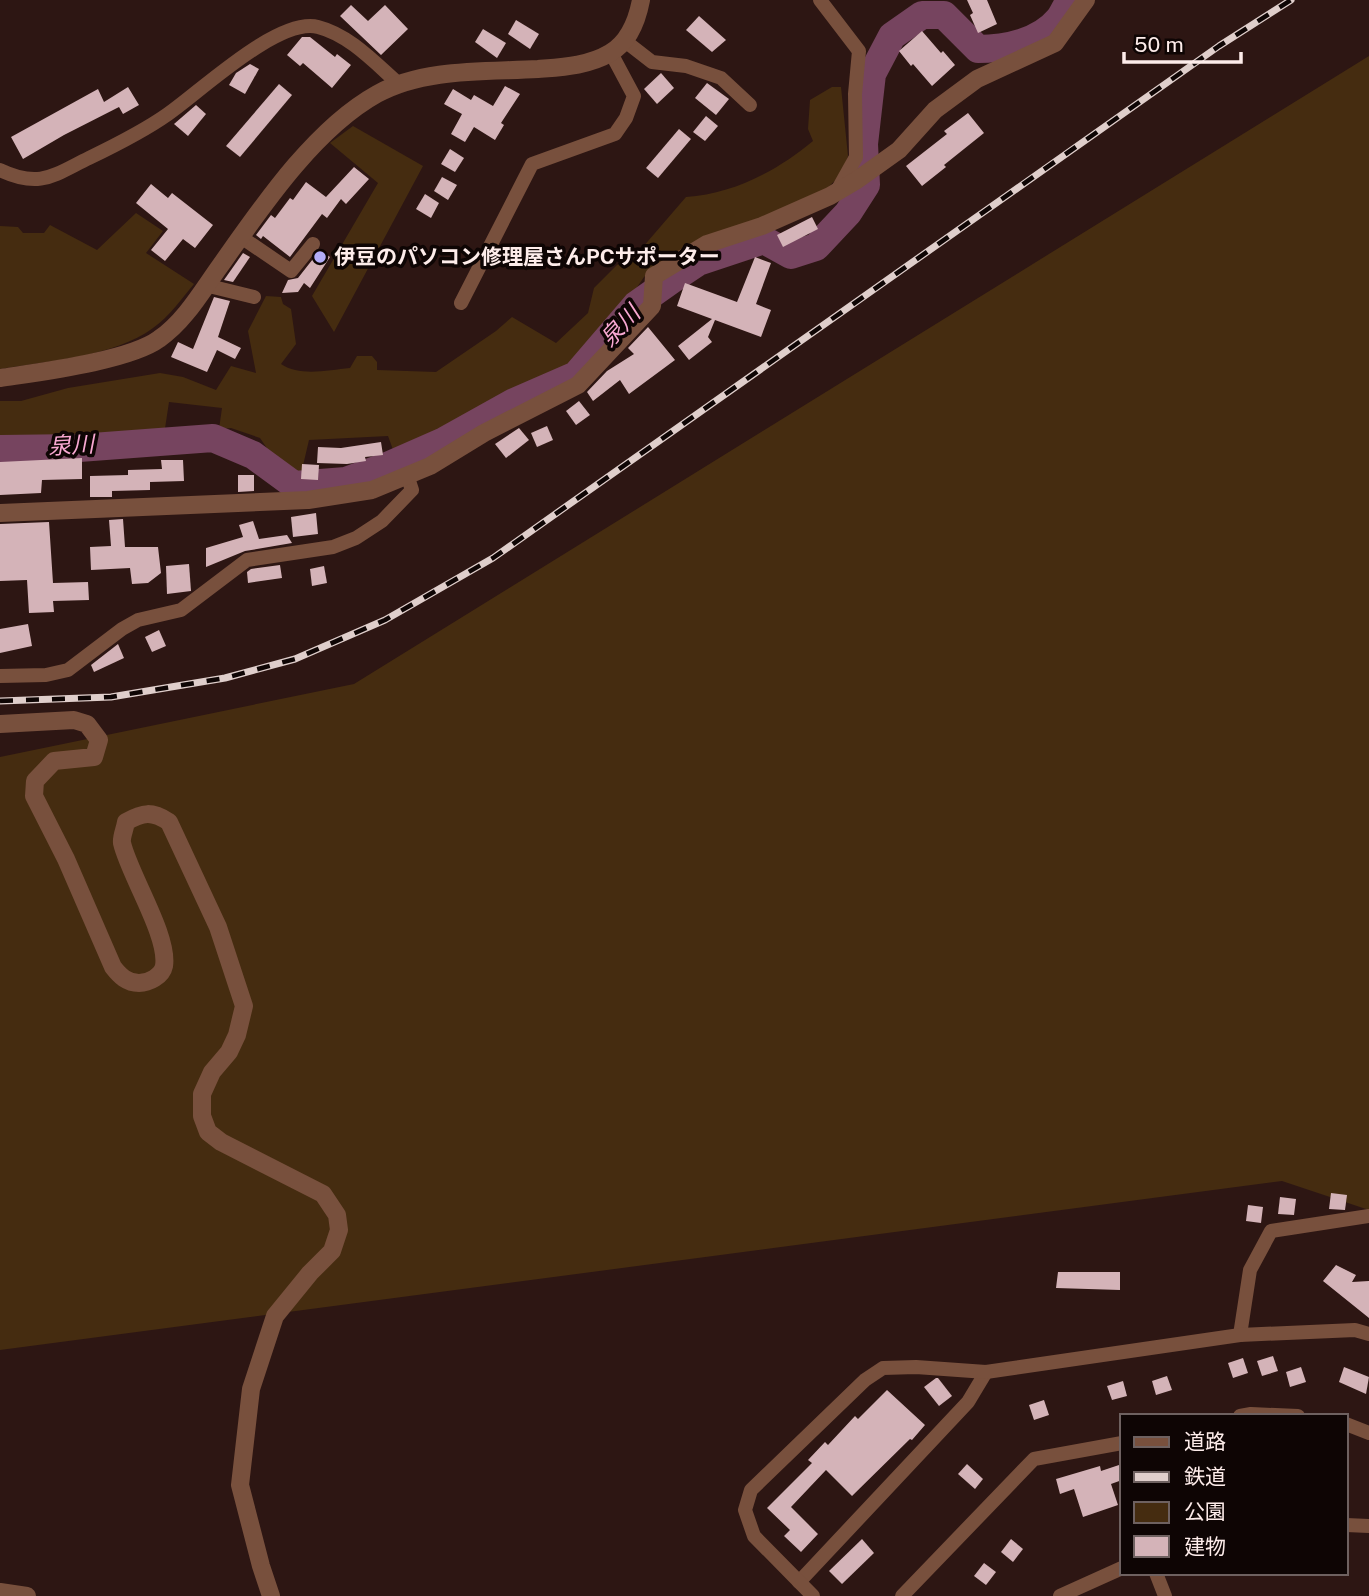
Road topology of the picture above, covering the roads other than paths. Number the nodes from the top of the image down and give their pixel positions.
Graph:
1 (641, 0) edge
2 (820, 0) edge
3 (1086, 0) edge
4 (618, 47) junction
5 (400, 85) junction
6 (750, 105) dead end
7 (0, 170) edge
8 (837, 191) junction
9 (241, 237) junction
10 (313, 244) dead end
11 (205, 285) junction
12 (254, 297) dead end
13 (461, 303) dead end
14 (0, 378) edge
15 (407, 475) junction
16 (0, 513) edge
17 (0, 676) edge
18 (0, 724) edge
19 (1369, 1216) edge
20 (1369, 1334) edge
21 (1240, 1335) junction
22 (986, 1372) junction
23 (1348, 1425) edge
24 (1369, 1433) edge
25 (1120, 1443) edge
26 (1348, 1525) edge
27 (1369, 1526) edge
28 (1120, 1569) edge
29 (1157, 1575) edge
30 (799, 1582) junction
31 (0, 1592) edge
32 (27, 1596) edge
33 (271, 1596) edge
34 (813, 1596) edge
35 (902, 1596) edge
36 (1060, 1596) edge
37 (1166, 1596) edge

1 - 4 street
2 - 8 street
3 - 8 street
4 - 5 street
4 - 6 street
4 - 13 street
5 - 7 street
5 - 9 street
8 - 15 street
9 - 10 street
9 - 11 street
11 - 12 street
11 - 14 street
15 - 16 street
15 - 17 street
18 - 33 street
19 - 21 street
20 - 21 street
21 - 22 street
22 - 30 street
22 - 30 street
23 - 24 street
25 - 35 street
26 - 27 street
28 - 36 street
29 - 37 street
30 - 34 street
31 - 32 street

